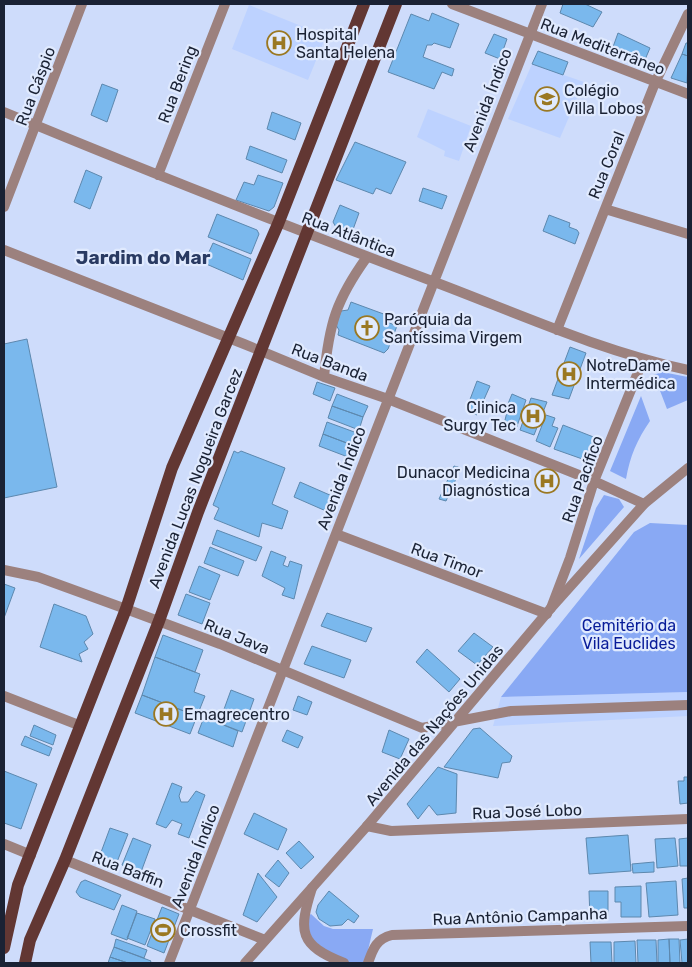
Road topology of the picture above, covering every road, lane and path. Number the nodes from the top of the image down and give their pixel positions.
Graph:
1 (82, 4) edge
2 (225, 4) edge
3 (364, 4) edge
4 (396, 4) edge
5 (452, 4) edge
6 (542, 4) edge
7 (688, 14) edge
8 (529, 33) junction
9 (655, 83) junction
10 (688, 94) edge
11 (4, 112) edge
12 (36, 126) junction
13 (158, 175) junction
14 (4, 207) edge
15 (606, 209) junction
16 (278, 224) junction
17 (306, 234) junction
18 (688, 234) edge
19 (4, 250) edge
20 (367, 257) junction
21 (433, 281) junction
22 (557, 330) junction
23 (228, 338) junction
24 (260, 351) junction
25 (643, 360) junction
26 (688, 370) edge
27 (324, 377) junction
28 (388, 399) junction
29 (688, 468) edge
30 (594, 481) junction
31 (644, 504) junction
32 (336, 534) junction
33 (4, 570) edge
34 (126, 609) junction
35 (549, 611) junction
36 (159, 621) junction
37 (283, 671) junction
38 (4, 696) edge
39 (688, 705) edge
40 (457, 720) junction
41 (81, 726) junction
42 (688, 819) edge
43 (367, 826) junction
44 (4, 844) edge
45 (31, 855) junction
46 (65, 860) junction
47 (18, 885) junction
48 (312, 888) junction
49 (4, 906) edge
50 (191, 910) junction
51 (688, 926) edge
52 (265, 940) junction
53 (4, 948) edge
54 (25, 963) edge
55 (169, 963) edge
56 (244, 963) edge
57 (344, 963) edge
58 (368, 963) edge

1 - 12 street, Rua Cáspio
2 - 13 street, Rua Bering
3 - 16 main road, Avenida Lucas Nogueira Garcez
4 - 17 main road, Avenida Lucas Nogueira Garcez
5 - 8 street, Rua Mediterrâneo
6 - 8 street, Avenida Índico
7 - 9 street, Rua Coral
8 - 9 street, Rua Mediterrâneo
8 - 21 street, Avenida Índico
9 - 10 street, Rua Mediterrâneo
9 - 15 street, Rua Coral
11 - 12 street, Rua Atlântica
12 - 13 street, Rua Atlântica
12 - 14 street, Rua Cáspio
13 - 16 street, Rua Atlântica
15 - 18 street
15 - 22 street, Rua Coral
16 - 17 street, Rua Atlântica
16 - 23 main road, Avenida Lucas Nogueira Garcez
17 - 20 street, Rua Atlântica
17 - 24 main road, Avenida Lucas Nogueira Garcez
19 - 23 street, Rua Banda
20 - 21 street, Rua Atlântica
20 - 27 street
21 - 22 street, Rua Atlântica
21 - 28 street, Avenida Índico
22 - 25 street, Rua Atlântica
23 - 24 street, Rua Banda
23 - 34 main road, Avenida Lucas Nogueira Garcez
24 - 27 street, Rua Banda
24 - 36 main road, Avenida Lucas Nogueira Garcez
25 - 26 street, Rua Atlântica
25 - 30 street, Rua Pacífico
27 - 28 street, Rua Banda
28 - 30 street, Rua Banda
28 - 32 street, Avenida Índico
29 - 31 street, Avenida das Nações Unidas
30 - 31 street, Rua Banda
30 - 35 street, Rua Pacífico
31 - 35 street, Avenida das Nações Unidas
32 - 35 street, Rua Timor
32 - 37 street, Avenida Índico
33 - 34 street, Rua Java
34 - 36 street, Rua Java
34 - 41 main road, Avenida Lucas Nogueira Garcez
35 - 40 street, Avenida das Nações Unidas
36 - 37 street, Rua Java
36 - 46 main road, Avenida Lucas Nogueira Garcez
37 - 40 street, Rua Java
37 - 50 street, Avenida Índico
38 - 41 street
39 - 40 street, Rua Java
40 - 43 street, Avenida das Nações Unidas
41 - 45 main road, Avenida Lucas Nogueira Garcez
42 - 43 street, Rua José Lobo
43 - 48 street, Avenida das Nações Unidas
44 - 45 street
45 - 47 main road, Avenida Lucas Nogueira Garcez
46 - 50 street, Rua Baffin
46 - 54 main road, Avenida Lucas Nogueira Garcez
47 - 49 main road, Avenida Lucas Nogueira Garcez
47 - 53 main road, Avenida Lucas Nogueira Garcez
48 - 52 street, Avenida das Nações Unidas
48 - 57 street
50 - 52 street, Rua Baffin
50 - 55 street, Avenida Índico
51 - 58 street, Rua Antônio Campanha
52 - 56 street, Avenida das Nações Unidas

